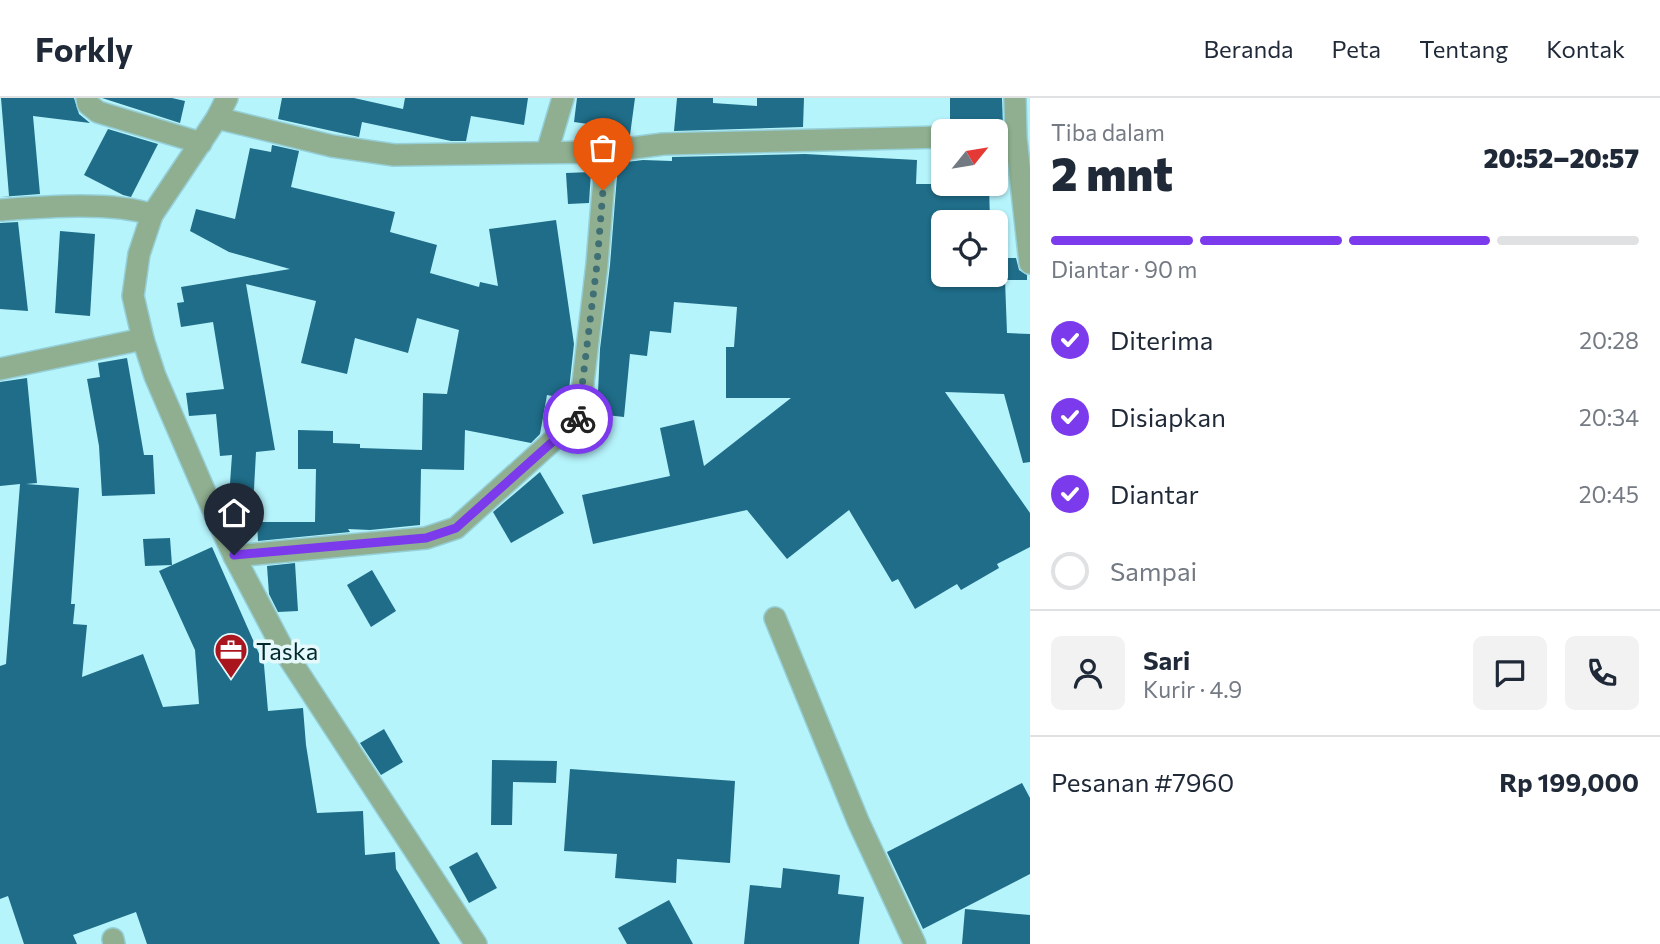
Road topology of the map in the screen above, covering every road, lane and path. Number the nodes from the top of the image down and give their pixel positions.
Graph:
1 (87, 98) edge
2 (227, 98) edge
3 (563, 98) edge
4 (1015, 98) edge
5 (217, 118) junction
6 (931, 136) edge
7 (1014, 138) edge
8 (201, 143) junction
9 (547, 152) junction
10 (603, 152) junction
11 (0, 211) edge
12 (152, 215) junction
13 (1030, 262) edge
14 (143, 339) junction
15 (0, 369) edge
16 (234, 555) junction
17 (775, 618) dead end
18 (477, 944) edge
19 (915, 944) edge

1 - 8 street
2 - 5 street
3 - 9 street
4 - 7 street
5 - 8 street
5 - 9 street
6 - 10 street
7 - 13 street
8 - 12 street
9 - 10 street
10 - 16 street
11 - 12 street
12 - 14 street
14 - 15 street
14 - 16 street
16 - 18 street
17 - 19 street

